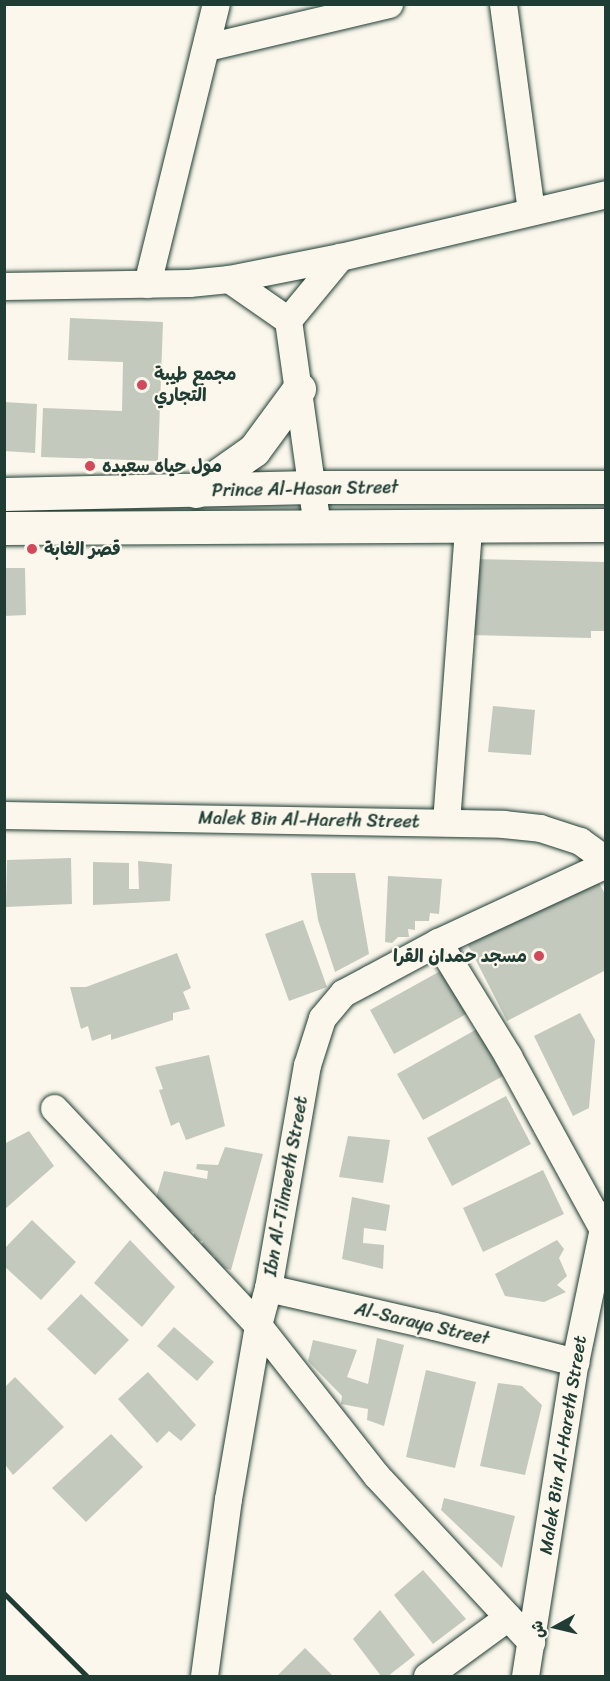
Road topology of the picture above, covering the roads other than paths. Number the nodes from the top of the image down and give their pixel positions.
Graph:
1 (216, 4) edge
2 (389, 4) edge
3 (503, 4) edge
4 (207, 47) junction
5 (606, 194) edge
6 (531, 212) junction
7 (340, 257) junction
8 (229, 279) junction
9 (147, 284) junction
10 (4, 286) edge
11 (288, 320) junction
12 (299, 389) junction
13 (606, 486) edge
14 (312, 488) junction
15 (196, 491) junction
16 (4, 494) edge
17 (606, 525) edge
18 (316, 526) junction
19 (468, 526) junction
20 (4, 528) edge
21 (4, 815) edge
22 (446, 822) junction
23 (606, 862) edge
24 (438, 942) junction
25 (54, 1108) dead end
26 (605, 1226) edge
27 (268, 1288) junction
28 (258, 1326) junction
29 (575, 1362) junction
30 (508, 1617) junction
31 (531, 1642) junction
32 (204, 1677) edge
33 (427, 1677) edge
34 (525, 1677) edge

1 - 4 street
2 - 4 street
3 - 6 street
4 - 9 street
5 - 6 street
6 - 7 street
7 - 8 street
7 - 11 street
8 - 9 street
8 - 11 street
9 - 10 street
11 - 12 street
12 - 14 street
12 - 15 highway
13 - 14 highway, Prince Al-Hasan Street
14 - 15 highway, Prince Al-Hasan Street
14 - 18 street
15 - 16 highway, Prince Al-Hasan Street
17 - 19 highway, Prince Al-Hasan Street
18 - 19 highway, Prince Al-Hasan Street
18 - 20 highway, Prince Al-Hasan Street
19 - 22 street
21 - 22 street, Malek Bin Al-Hareth Street
22 - 23 street, Malek Bin Al-Hareth Street
23 - 24 street, Ibn Al-Tilmeeth Street
24 - 26 street
24 - 27 street, Ibn Al-Tilmeeth Street
25 - 28 street
26 - 29 street, Malek Bin Al-Hareth Street
27 - 28 street, Ibn Al-Tilmeeth Street
27 - 29 street, Al-Saraya Street
28 - 30 street
28 - 32 street, Ibn Al-Tilmeeth Street
29 - 31 street, Malek Bin Al-Hareth Street
30 - 31 street
30 - 33 street
31 - 34 street, Malek Bin Al-Hareth Street

